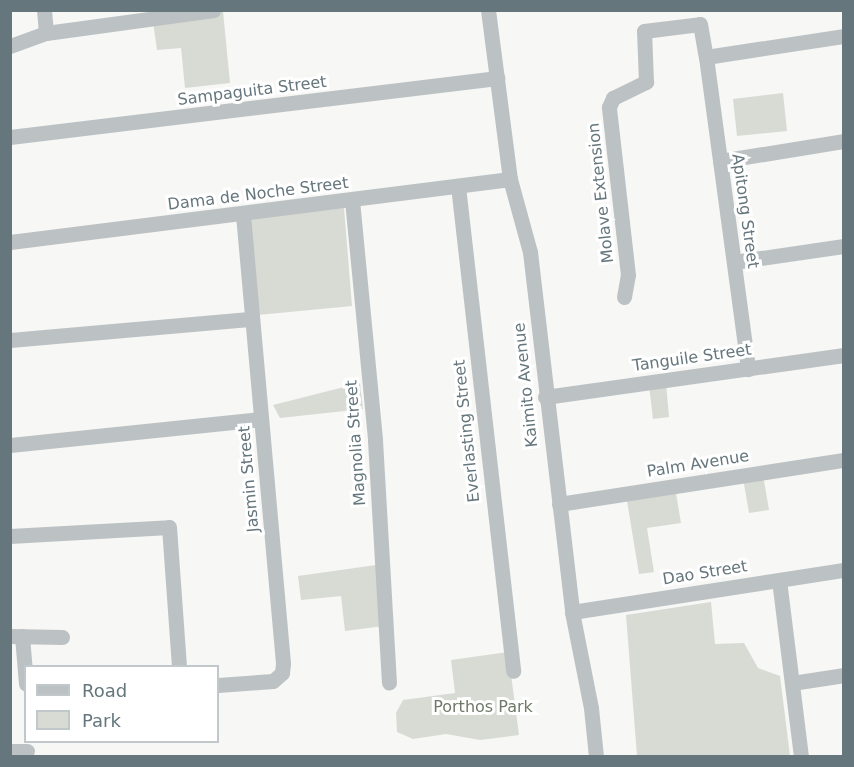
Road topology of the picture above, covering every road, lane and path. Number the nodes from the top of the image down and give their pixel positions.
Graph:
1 (44, 10) edge
2 (213, 10) edge
3 (488, 10) edge
4 (46, 33) junction
5 (642, 36) joint
6 (843, 36) edge
7 (10, 46) edge
8 (706, 57) junction
9 (497, 78) junction
10 (10, 137) edge
11 (843, 141) edge
12 (720, 161) junction
13 (510, 179) junction
14 (458, 186) junction
15 (352, 200) junction
16 (243, 215) junction
17 (10, 242) edge
18 (843, 246) edge
19 (734, 262) junction
20 (624, 297) dead end
21 (252, 319) junction
22 (10, 340) edge
23 (843, 355) edge
24 (748, 369) junction
25 (545, 397) junction
26 (261, 419) junction
27 (10, 445) edge
28 (843, 460) edge
29 (558, 504) junction
30 (10, 536) edge
31 (843, 570) edge
32 (779, 580) junction
33 (572, 612) junction
34 (16, 636) edge
35 (62, 637) dead end
36 (179, 665) edge
37 (513, 671) dead end
38 (24, 674) edge
39 (843, 675) edge
40 (389, 683) dead end
41 (792, 683) junction
42 (219, 685) edge
43 (28, 750) edge
44 (10, 751) edge
45 (596, 756) edge
46 (801, 756) edge

1 - 4 street
2 - 4 street
3 - 9 street, Kaimito Avenue
4 - 7 street
5 - 8 street, Apitong Street
5 - 20 street, Molave Extension
6 - 8 street
8 - 12 street, Apitong Street
9 - 10 street, Sampaguita Street
9 - 13 street, Kaimito Avenue
11 - 12 street
12 - 19 street, Apitong Street
13 - 14 street, Dama de Noche Street
13 - 25 street, Kaimito Avenue
14 - 15 street, Dama de Noche Street
14 - 37 street, Everlasting Street
15 - 16 street, Dama de Noche Street
15 - 40 street, Magnolia Street
16 - 17 street, Dama de Noche Street
16 - 21 street, Jasmin Street
18 - 19 street
19 - 24 street, Apitong Street
21 - 22 street
21 - 26 street, Jasmin Street
23 - 24 street, Tanguile Street
24 - 25 street, Tanguile Street
25 - 29 street, Kaimito Avenue
26 - 27 street
26 - 42 street, Jasmin Street
28 - 29 street, Palm Avenue
29 - 33 street, Kaimito Avenue
30 - 36 street
31 - 32 street, Dao Street
32 - 33 street, Dao Street
32 - 41 street
33 - 45 street, Kaimito Avenue
34 - 35 street
34 - 38 street
39 - 41 street
41 - 46 street
43 - 44 street

